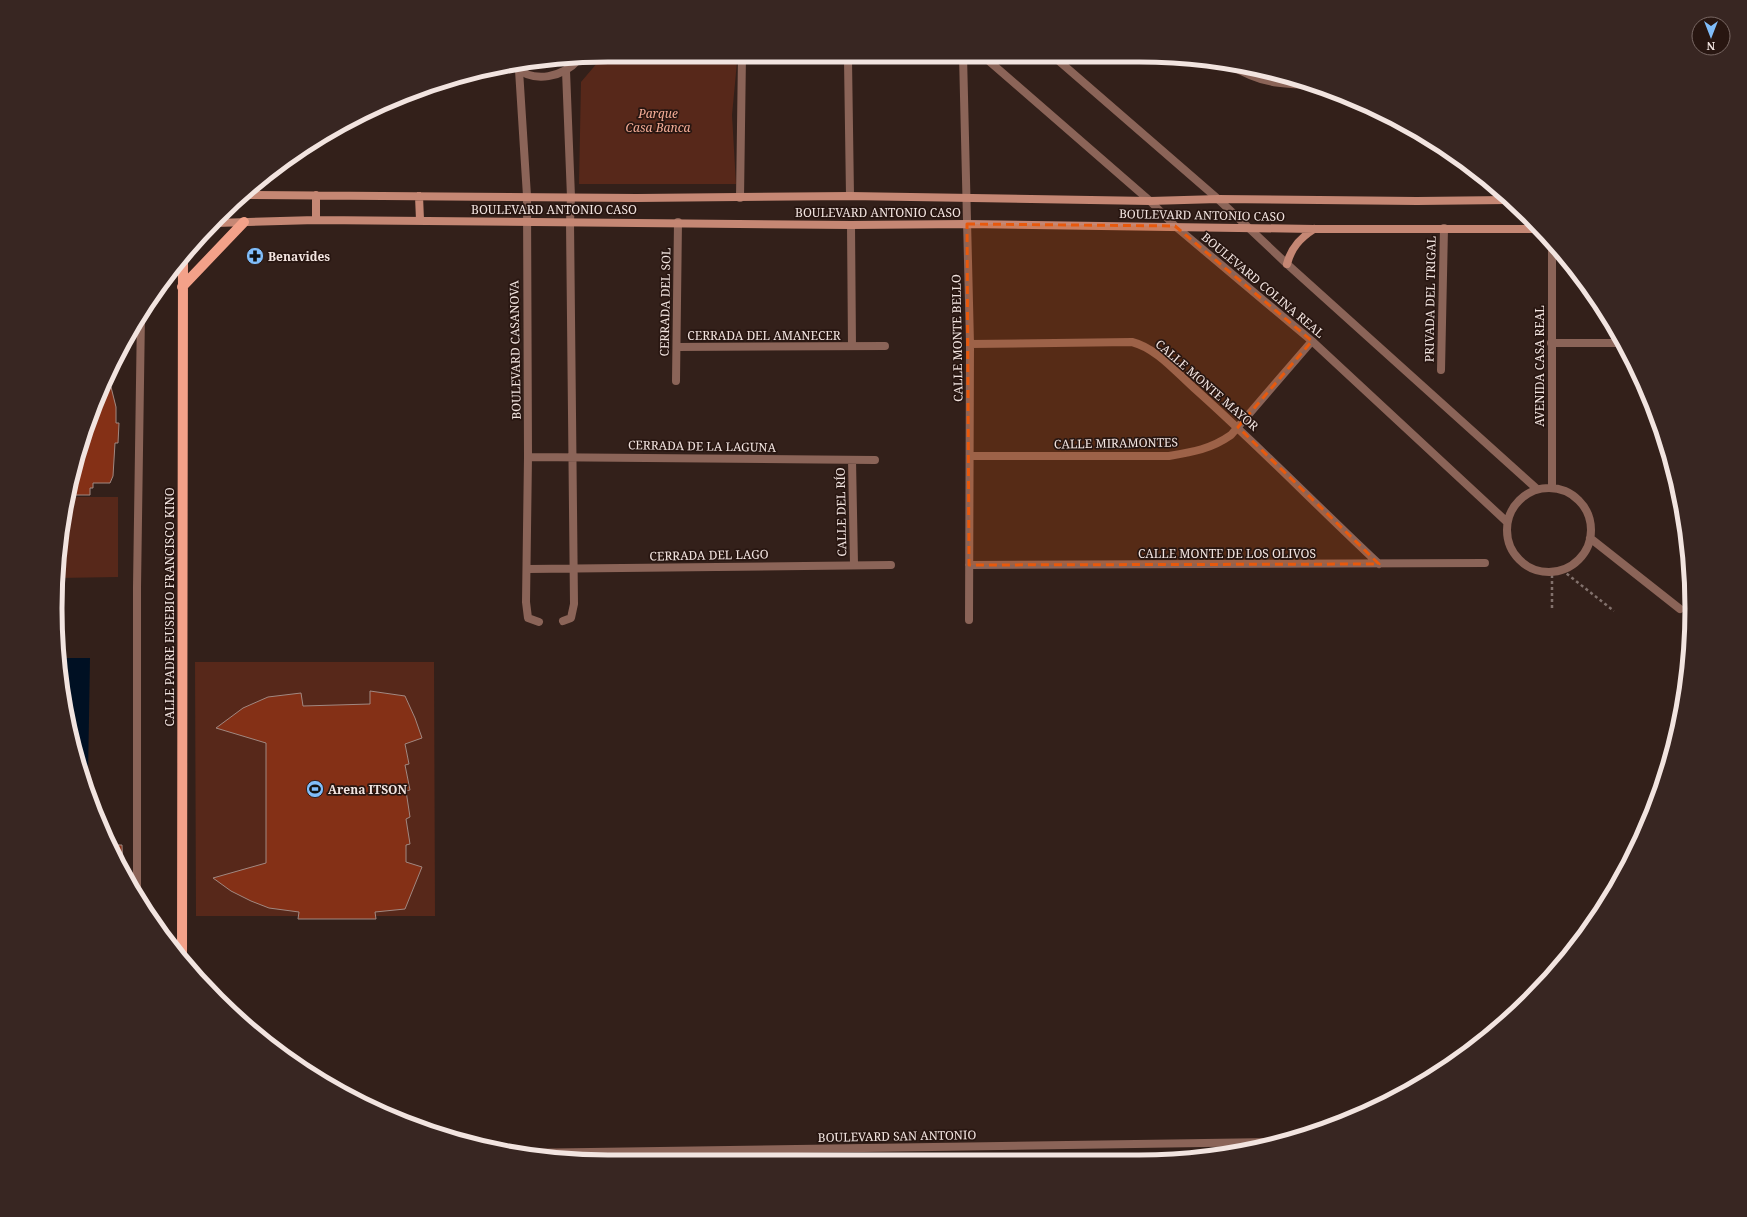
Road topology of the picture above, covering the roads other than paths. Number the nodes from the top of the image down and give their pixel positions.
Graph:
1 (742, 62) edge
2 (848, 62) edge
3 (963, 62) edge
4 (990, 62) edge
5 (1060, 62) edge
6 (575, 63) edge
7 (517, 70) edge
8 (519, 70) edge
9 (566, 71) junction
10 (1244, 73) edge
11 (1291, 84) edge
12 (253, 194) edge
13 (316, 195) junction
14 (419, 196) junction
15 (527, 196) junction
16 (850, 196) junction
17 (571, 197) junction
18 (968, 197) junction
19 (740, 198) junction
20 (1218, 199) junction
21 (1501, 200) edge
22 (1150, 201) junction
23 (316, 220) junction
24 (420, 220) junction
25 (526, 221) junction
26 (244, 222) junction
27 (570, 222) junction
28 (678, 222) junction
29 (221, 223) edge
30 (967, 224) junction
31 (851, 225) junction
32 (1175, 226) junction
33 (1248, 228) junction
34 (1444, 228) junction
35 (1314, 229) junction
36 (1531, 229) edge
37 (1552, 252) edge
38 (1287, 264) junction
39 (183, 267) edge
40 (182, 287) junction
41 (141, 326) edge
42 (1312, 341) junction
43 (1551, 343) junction
44 (1616, 343) edge
45 (970, 344) junction
46 (852, 346) junction
47 (885, 346) dead end
48 (677, 347) junction
49 (1441, 370) dead end
50 (676, 381) dead end
51 (1238, 427) junction
52 (970, 456) junction
53 (528, 457) junction
54 (572, 457) junction
55 (852, 460) junction
56 (875, 460) dead end
57 (1552, 488) junction
58 (1537, 489) junction
59 (1507, 522) junction
60 (1590, 538) junction
61 (1485, 563) dead end
62 (854, 564) junction
63 (1378, 564) junction
64 (891, 565) dead end
65 (969, 565) junction
66 (528, 569) junction
67 (573, 569) junction
68 (1680, 609) dead end
69 (969, 620) dead end
70 (563, 621) dead end
71 (539, 622) dead end
72 (137, 885) edge
73 (182, 950) edge
74 (1252, 1142) edge
75 (559, 1152) edge

1 - 19 street
2 - 16 street
3 - 18 street, CALLE MONTE BELLO
4 - 22 street, BOULEVARD COLINA REAL
5 - 20 street
6 - 9 street
7 - 15 street, BOULEVARD CASANOVA
8 - 9 street
9 - 17 street
10 - 11 street
12 - 13 main road, BOULEVARD ANTONIO CASO
13 - 14 main road, BOULEVARD ANTONIO CASO
13 - 23 main road
14 - 15 main road, BOULEVARD ANTONIO CASO
14 - 24 main road
15 - 17 main road, BOULEVARD ANTONIO CASO
15 - 25 street, BOULEVARD CASANOVA
16 - 18 main road, BOULEVARD ANTONIO CASO
16 - 19 main road, BOULEVARD ANTONIO CASO
17 - 19 main road, BOULEVARD ANTONIO CASO
17 - 27 street
18 - 22 main road, BOULEVARD ANTONIO CASO
18 - 30 street, CALLE MONTE BELLO
20 - 21 main road, BOULEVARD ANTONIO CASO
20 - 22 main road, BOULEVARD ANTONIO CASO
20 - 33 street
22 - 32 street, BOULEVARD COLINA REAL
23 - 24 main road, BOULEVARD ANTONIO CASO
23 - 26 main road, BOULEVARD ANTONIO CASO
24 - 25 main road, BOULEVARD ANTONIO CASO
25 - 27 main road, BOULEVARD ANTONIO CASO
25 - 53 street, BOULEVARD CASANOVA
26 - 29 main road, BOULEVARD ANTONIO CASO
26 - 40 main road
27 - 28 main road, BOULEVARD ANTONIO CASO
27 - 54 street
28 - 31 main road, BOULEVARD ANTONIO CASO
28 - 48 street, CERRADA DEL SOL
30 - 31 main road, BOULEVARD ANTONIO CASO
30 - 32 main road, BOULEVARD ANTONIO CASO
30 - 45 street, CALLE MONTE BELLO
31 - 46 street, CERRADA DEL AMANECER
32 - 33 main road, BOULEVARD ANTONIO CASO
32 - 42 street, BOULEVARD COLINA REAL
33 - 35 main road, BOULEVARD ANTONIO CASO
33 - 38 street
34 - 35 main road, BOULEVARD ANTONIO CASO
34 - 36 main road, BOULEVARD ANTONIO CASO
34 - 49 street, PRIVADA DEL TRIGAL
35 - 38 main road
37 - 43 street, AVENIDA CASA REAL
38 - 58 street
39 - 40 main road, CALLE PADRE EUSEBIO FRANCISCO KINO
40 - 73 main road, CALLE PADRE EUSEBIO FRANCISCO KINO
41 - 72 street
42 - 51 street, CALLE MIRAMONTES
42 - 59 street, BOULEVARD COLINA REAL
43 - 44 street
43 - 57 street, AVENIDA CASA REAL
45 - 51 street, CALLE MONTE MAYOR
45 - 52 street, CALLE MONTE BELLO
46 - 47 street, CERRADA DEL AMANECER
46 - 48 street, CERRADA DEL AMANECER
48 - 50 street, CERRADA DEL SOL
51 - 52 street, CALLE MIRAMONTES
51 - 63 street, CALLE MONTE MAYOR
52 - 65 street, CALLE MONTE BELLO
53 - 54 street, CERRADA DE LA LAGUNA
53 - 66 street, BOULEVARD CASANOVA
54 - 55 street, CERRADA DE LA LAGUNA
54 - 67 street
55 - 56 street, CERRADA DE LA LAGUNA
55 - 62 street, CALLE DEL RÍO
57 - 58 street
57 - 60 street
58 - 59 street
59 - 60 street
60 - 68 street
61 - 63 street, CALLE MONTE DE LOS OLIVOS
62 - 64 street, CERRADA DEL LAGO
62 - 67 street, CERRADA DEL LAGO
63 - 65 street, CALLE MONTE DE LOS OLIVOS
65 - 69 street, CALLE MONTE BELLO
66 - 67 street, CERRADA DEL LAGO
66 - 71 street, BOULEVARD CASANOVA
67 - 70 street
74 - 75 street, BOULEVARD SAN ANTONIO

